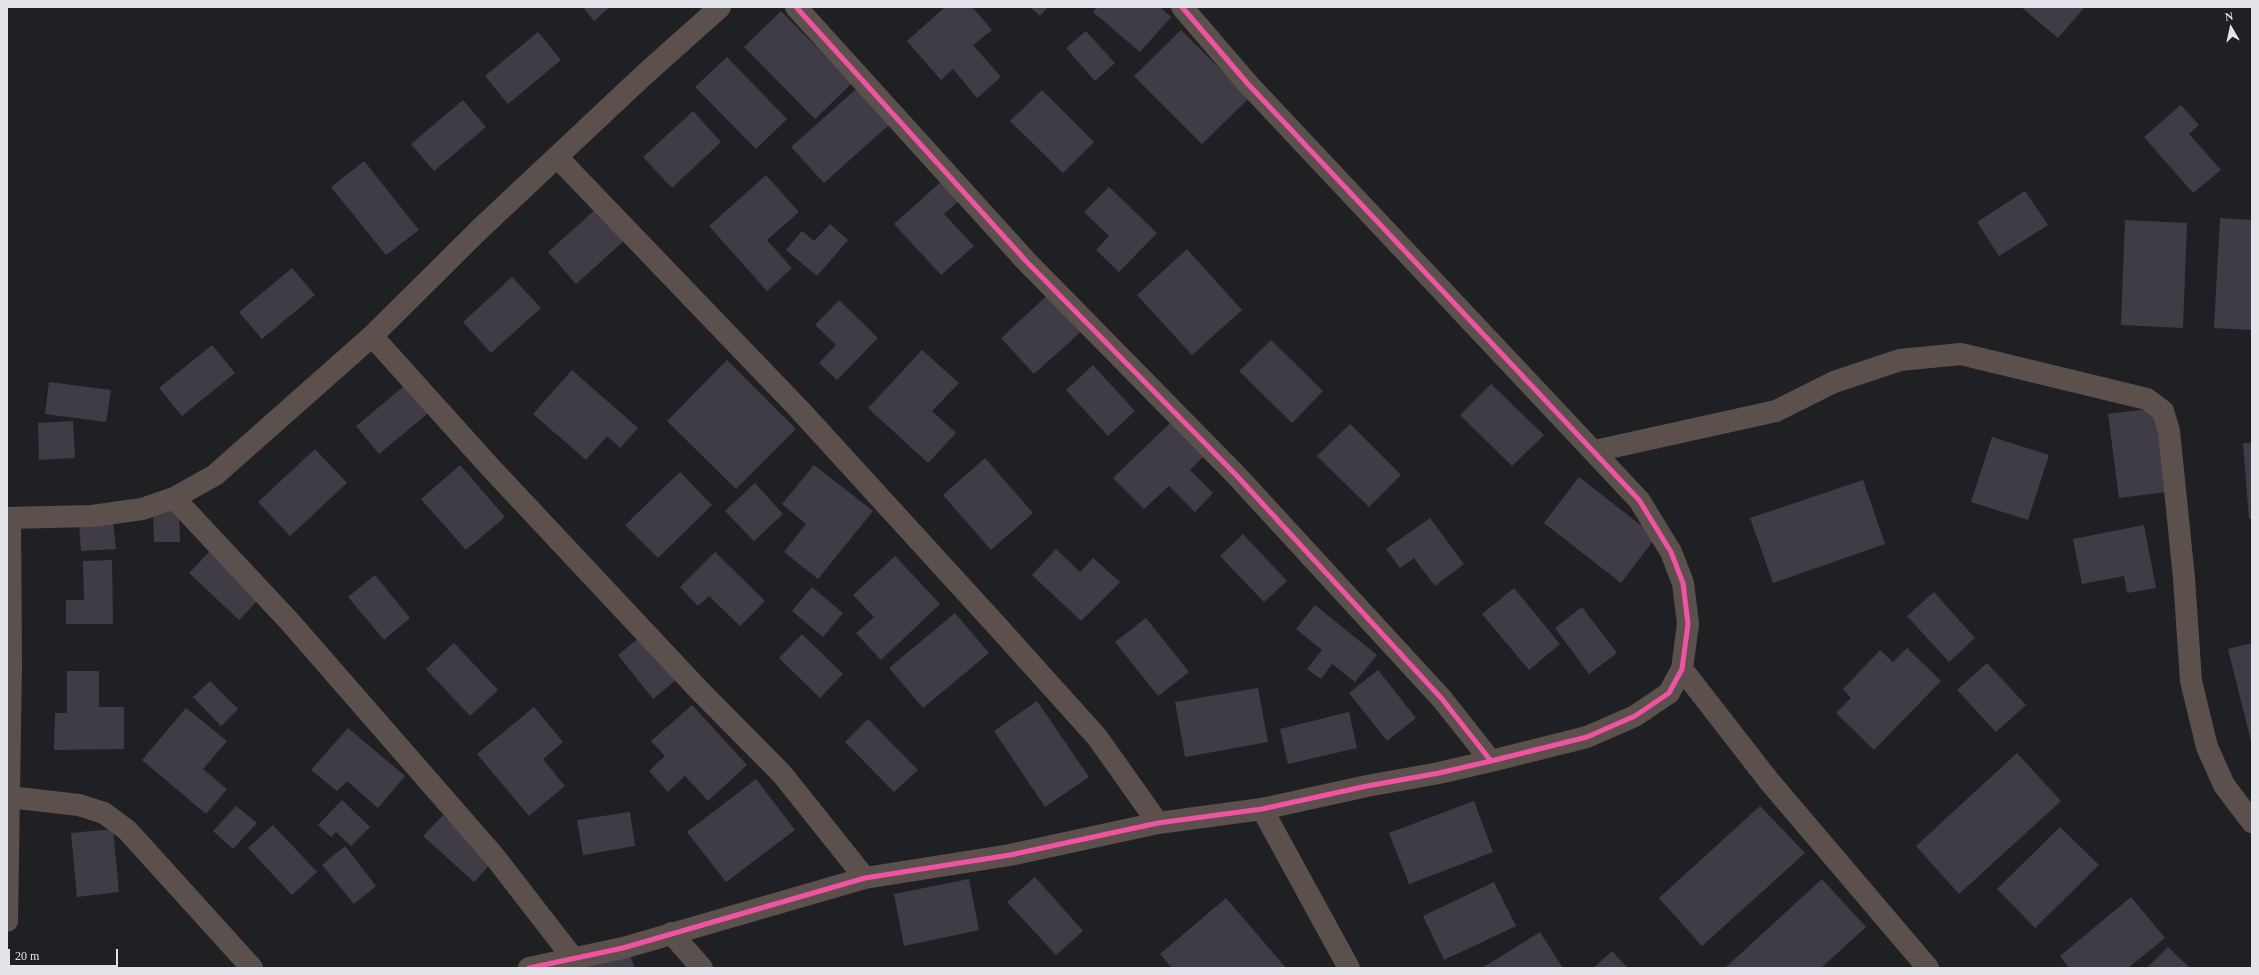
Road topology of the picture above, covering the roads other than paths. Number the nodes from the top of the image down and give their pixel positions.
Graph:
1 (720, 7) edge
2 (796, 7) edge
3 (1182, 7) edge
4 (558, 158) junction
5 (372, 336) junction
6 (1595, 452) junction
7 (174, 498) junction
8 (9, 518) edge
9 (1682, 669) junction
10 (1491, 760) junction
11 (10, 797) junction
12 (1262, 808) junction
13 (1158, 822) junction
14 (2252, 822) edge
15 (865, 878) junction
16 (7, 921) edge
17 (671, 933) junction
18 (573, 958) junction
19 (252, 968) edge
20 (529, 968) edge
21 (702, 968) edge
22 (1349, 968) edge
23 (1928, 968) edge

1 - 4 street
2 - 10 street
3 - 6 street
4 - 5 street
4 - 13 street
5 - 7 street
5 - 15 street
6 - 9 street
6 - 14 street
7 - 8 street
7 - 18 street
8 - 11 street
9 - 10 street
9 - 23 street
10 - 12 street
11 - 16 street
11 - 19 street
12 - 13 street
12 - 22 street
13 - 15 street
15 - 17 street
17 - 18 street
17 - 21 street
18 - 20 street

